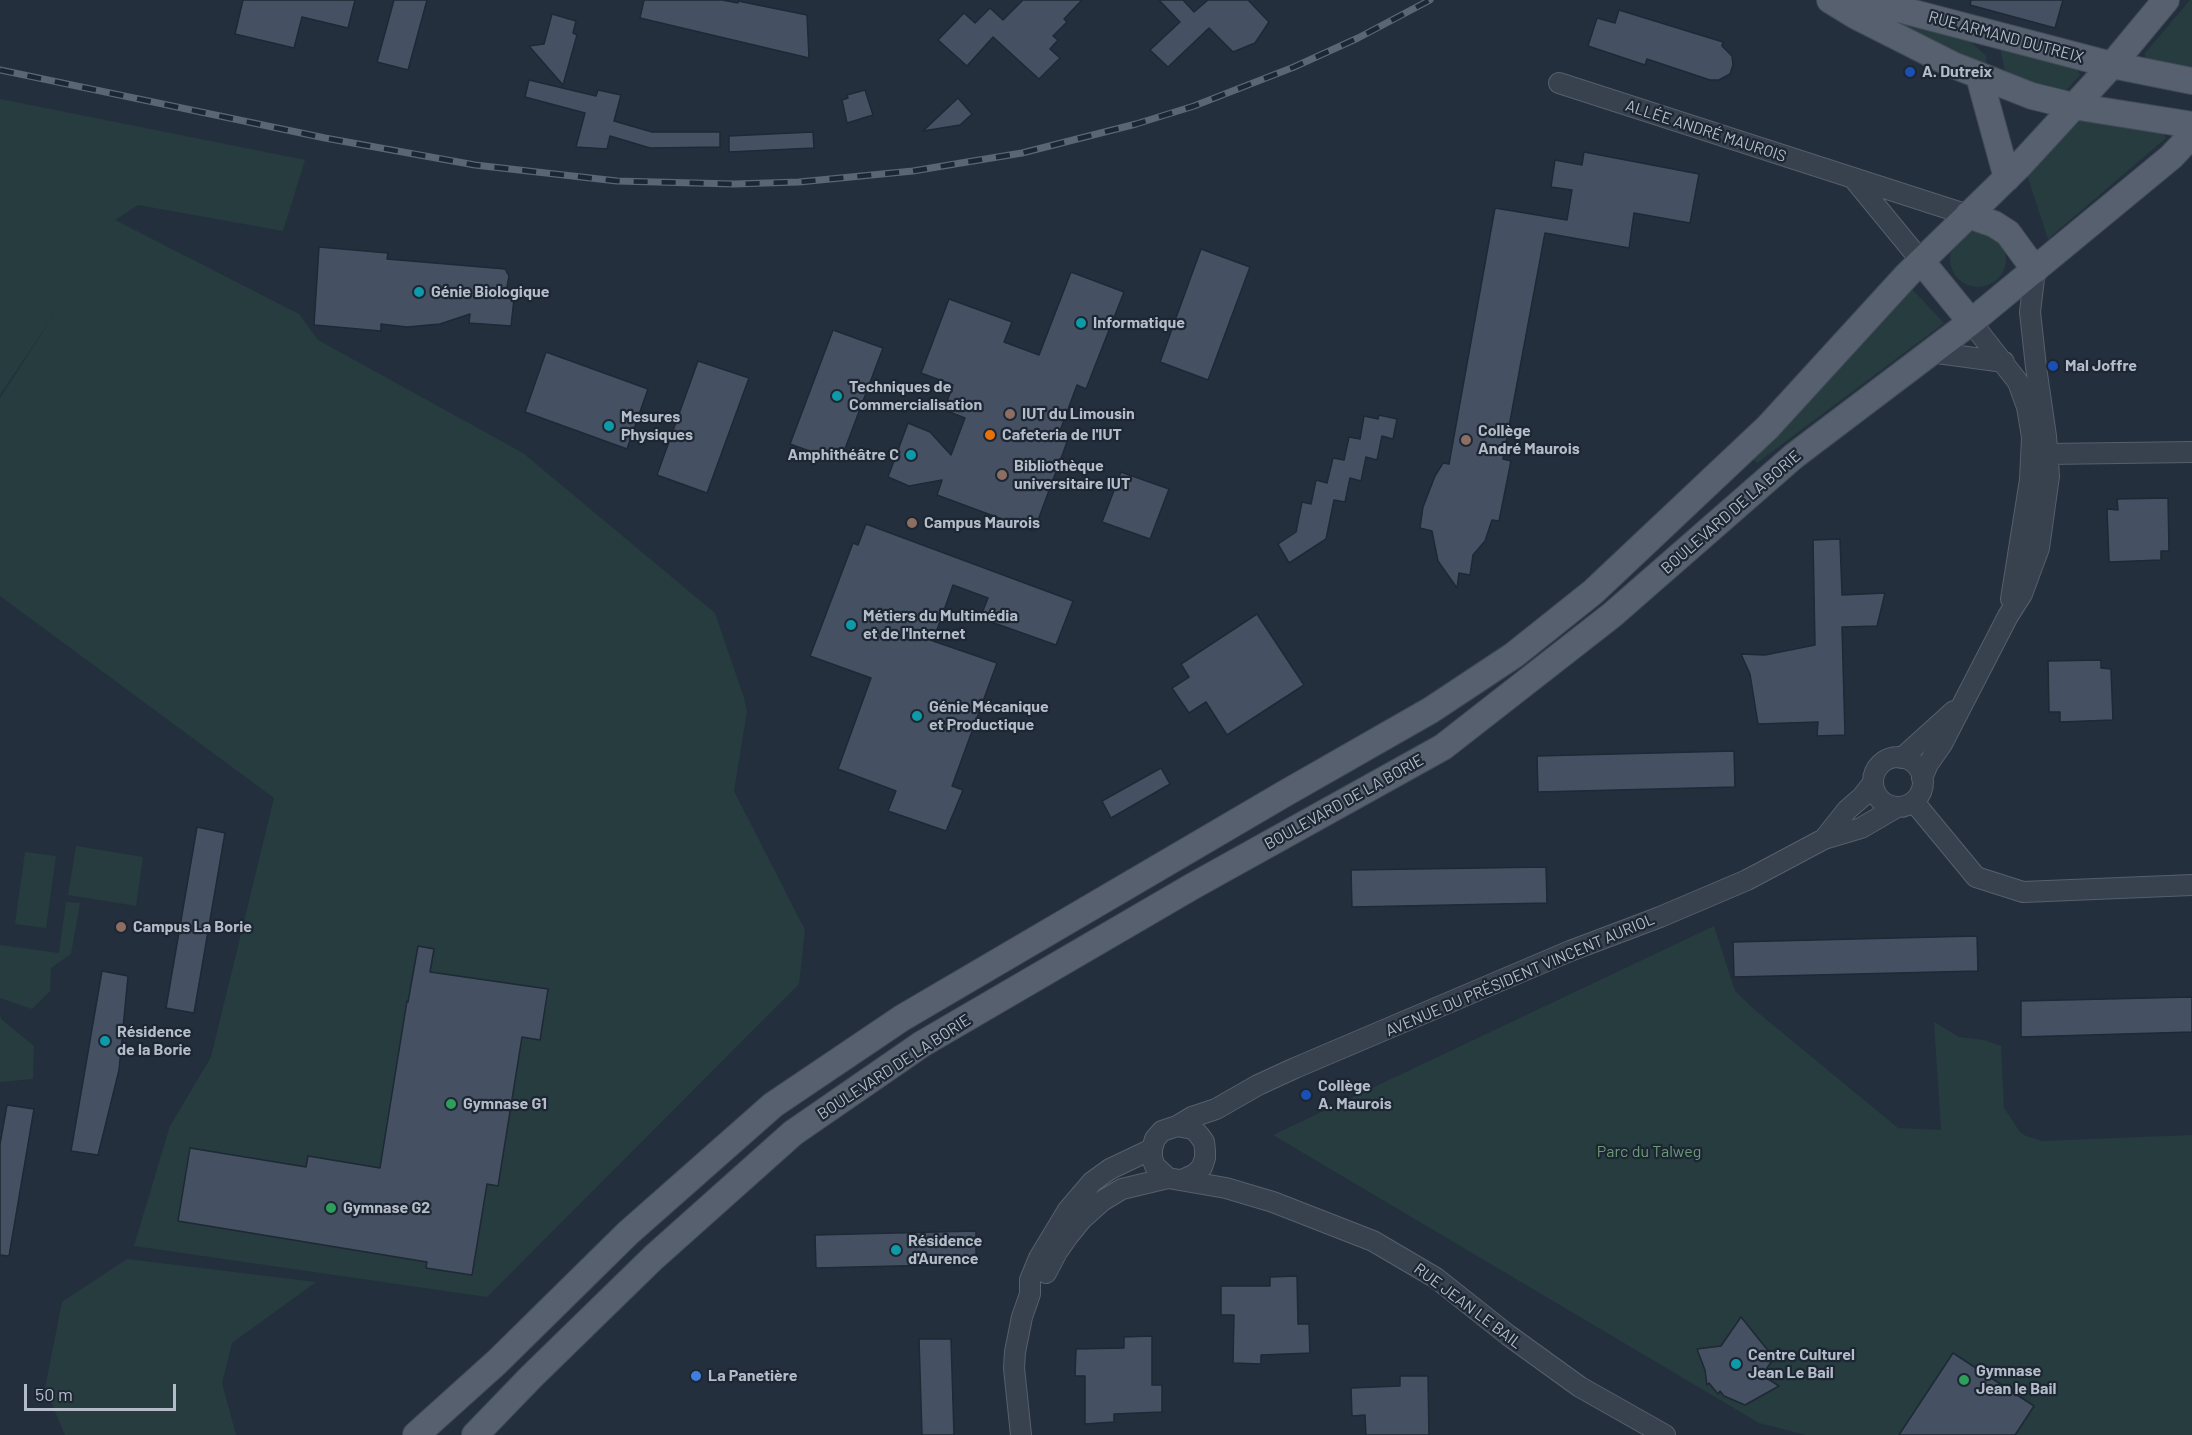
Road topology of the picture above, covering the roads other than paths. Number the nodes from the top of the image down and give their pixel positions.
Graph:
1 (1830, 0) edge
2 (1864, 0) edge
3 (2166, 0) edge
4 (2112, 65) junction
5 (1979, 76) junction
6 (2192, 81) edge
7 (1559, 83) dead end
8 (2073, 106) junction
9 (2192, 125) edge
10 (2192, 135) edge
11 (1853, 178) junction
12 (2007, 178) junction
13 (1968, 215) junction
14 (1922, 262) junction
15 (2035, 270) junction
16 (1971, 322) junction
17 (1930, 352) junction
18 (2004, 362) junction
19 (2192, 452) edge
20 (2048, 454) junction
21 (2008, 616) junction
22 (1966, 698) junction
23 (1902, 758) junction
24 (1922, 778) junction
25 (1873, 783) junction
26 (1905, 804) junction
27 (1824, 839) junction
28 (2192, 885) edge
29 (1216, 1109) junction
30 (1177, 1126) junction
31 (1152, 1149) junction
32 (1204, 1150) junction
33 (1175, 1179) junction
34 (1226, 1188) junction
35 (1030, 1294) junction
36 (416, 1435) edge
37 (475, 1435) edge
38 (1021, 1435) edge
39 (1665, 1435) edge

1 - 5 main road
2 - 4 main road, RUE ARMAND DUTREIX
3 - 4 main road, BOULEVARD DE LA BORIE
4 - 6 main road, RUE ARMAND DUTREIX
4 - 8 main road, BOULEVARD DE LA BORIE
5 - 8 main road
5 - 12 main road
7 - 11 street, ALLÉE ANDRÉ MAUROIS
8 - 9 main road
8 - 12 main road, BOULEVARD DE LA BORIE
10 - 15 main road, BOULEVARD DE LA BORIE
11 - 13 street, ALLÉE ANDRÉ MAUROIS
11 - 14 street
12 - 13 main road, BOULEVARD DE LA BORIE
13 - 14 main road, BOULEVARD DE LA BORIE
13 - 15 main road, ALLÉE ANDRÉ MAUROIS
14 - 16 main road
14 - 36 main road, BOULEVARD DE LA BORIE
15 - 16 main road, BOULEVARD DE LA BORIE
15 - 20 street
16 - 17 main road, BOULEVARD DE LA BORIE
16 - 18 street
17 - 18 street
17 - 37 main road, BOULEVARD DE LA BORIE
18 - 21 street
19 - 20 street
20 - 21 street
21 - 22 street
22 - 23 street
22 - 24 street
23 - 24 street
23 - 25 street
24 - 26 street
25 - 26 street
25 - 27 street, AVENUE DU PRÉSIDENT VINCENT AURIOL
26 - 27 street, AVENUE DU PRÉSIDENT VINCENT AURIOL
26 - 28 street
27 - 29 street, AVENUE DU PRÉSIDENT VINCENT AURIOL
29 - 30 street, AVENUE DU PRÉSIDENT VINCENT AURIOL
29 - 32 street
30 - 31 street
30 - 32 street
31 - 33 street
31 - 35 street
32 - 33 street
32 - 34 street
33 - 34 street, RUE JEAN LE BAIL
33 - 35 street
34 - 39 street, RUE JEAN LE BAIL
35 - 38 street

